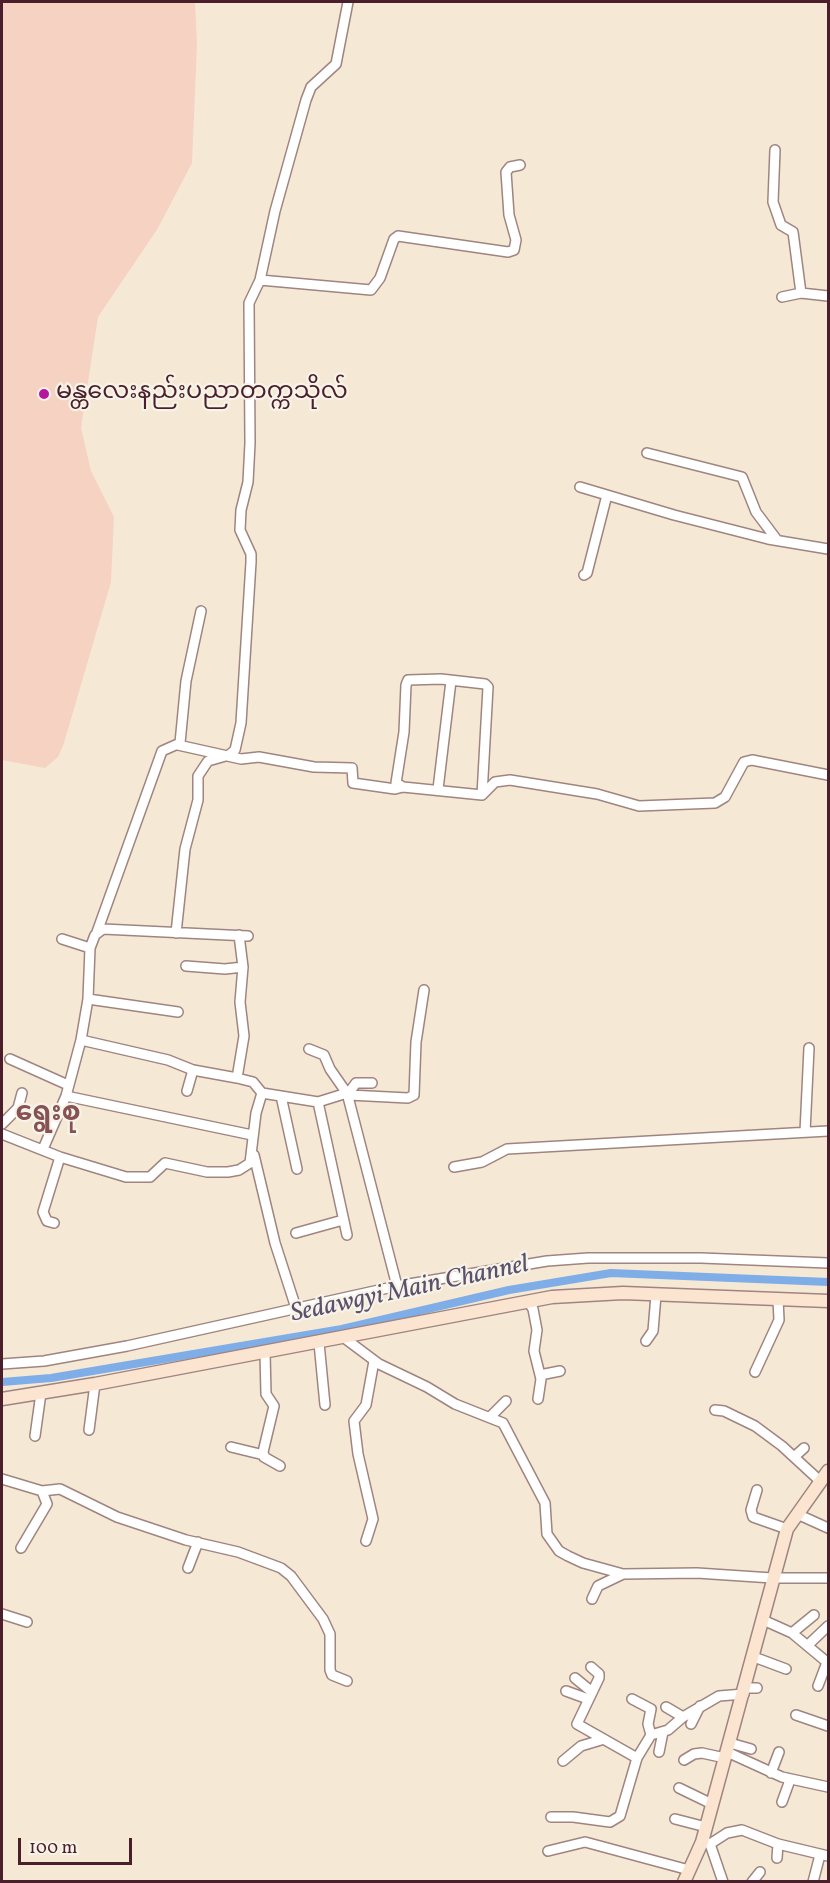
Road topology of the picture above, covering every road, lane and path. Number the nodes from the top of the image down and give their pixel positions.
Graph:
1 (348, 2) edge
2 (775, 150) dead end
3 (520, 165) dead end
4 (260, 280) junction
5 (801, 293) junction
6 (828, 296) edge
7 (782, 297) dead end
8 (647, 453) dead end
9 (579, 487) dead end
10 (608, 495) junction
11 (777, 540) junction
12 (828, 549) edge
13 (584, 575) dead end
14 (201, 611) dead end
15 (451, 681) junction
16 (178, 746) junction
17 (229, 755) junction
18 (828, 775) edge
19 (403, 787) junction
20 (438, 789) junction
21 (482, 795) junction
22 (97, 932) junction
23 (176, 933) junction
24 (62, 939) dead end
25 (90, 948) junction
26 (186, 966) dead end
27 (243, 967) junction
28 (424, 990) dead end
29 (87, 999) junction
30 (178, 1012) dead end
31 (81, 1040) junction
32 (809, 1048) dead end
33 (309, 1049) dead end
34 (10, 1059) dead end
35 (194, 1070) junction
36 (237, 1078) junction
37 (372, 1083) dead end
38 (68, 1085) junction
39 (187, 1091) dead end
40 (22, 1092) dead end
41 (262, 1093) junction
42 (348, 1094) junction
43 (66, 1096) junction
44 (281, 1096) junction
45 (318, 1102) junction
46 (2, 1124) edge
47 (828, 1131) edge
48 (805, 1132) junction
49 (2, 1134) edge
50 (252, 1135) junction
51 (43, 1149) junction
52 (253, 1151) junction
53 (60, 1157) junction
54 (454, 1167) dead end
55 (297, 1169) dead end
56 (343, 1220) junction
57 (54, 1223) dead end
58 (296, 1233) dead end
59 (347, 1235) dead end
60 (828, 1263) edge
61 (397, 1286) junction
62 (656, 1294) junction
63 (778, 1299) junction
64 (828, 1300) edge
65 (528, 1301) junction
66 (296, 1308) junction
67 (344, 1337) junction
68 (646, 1341) dead end
69 (319, 1343) junction
70 (265, 1353) junction
71 (374, 1361) junction
72 (2, 1364) edge
73 (560, 1371) dead end
74 (755, 1372) dead end
75 (540, 1375) junction
76 (95, 1384) junction
77 (41, 1393) junction
78 (2, 1399) edge
79 (538, 1399) dead end
80 (506, 1401) dead end
81 (325, 1405) dead end
82 (715, 1410) dead end
83 (490, 1416) junction
84 (89, 1430) dead end
85 (35, 1436) dead end
86 (231, 1448) dead end
87 (804, 1449) dead end
88 (264, 1455) junction
89 (795, 1457) junction
90 (280, 1466) dead end
91 (828, 1471) edge
92 (2, 1479) edge
93 (820, 1481) junction
94 (757, 1490) dead end
95 (42, 1491) junction
96 (797, 1514) junction
97 (828, 1528) edge
98 (787, 1529) junction
99 (366, 1541) dead end
100 (198, 1542) junction
101 (21, 1548) dead end
102 (188, 1568) dead end
103 (622, 1574) junction
104 (772, 1578) junction
105 (828, 1578) edge
106 (592, 1599) dead end
107 (2, 1614) edge
108 (814, 1616) dead end
109 (763, 1620) junction
110 (27, 1622) dead end
111 (828, 1626) edge
112 (792, 1633) junction
113 (809, 1644) junction
114 (754, 1657) junction
115 (828, 1663) edge
116 (591, 1667) dead end
117 (786, 1669) dead end
118 (575, 1678) dead end
119 (347, 1681) dead end
120 (818, 1686) dead end
121 (749, 1690) junction
122 (566, 1691) dead end
123 (590, 1695) junction
124 (633, 1699) dead end
125 (700, 1706) junction
126 (666, 1707) dead end
127 (796, 1715) dead end
128 (683, 1717) junction
129 (691, 1724) dead end
130 (828, 1726) edge
131 (663, 1732) junction
132 (651, 1735) junction
133 (601, 1740) junction
134 (751, 1749) dead end
135 (727, 1751) junction
136 (659, 1752) dead end
137 (778, 1752) dead end
138 (637, 1758) junction
139 (563, 1761) dead end
140 (684, 1761) dead end
141 (771, 1773) junction
142 (790, 1780) junction
143 (818, 1786) junction
144 (828, 1787) edge
145 (679, 1788) dead end
146 (814, 1798) dead end
147 (782, 1802) dead end
148 (712, 1804) junction
149 (551, 1817) dead end
150 (675, 1819) dead end
151 (706, 1827) junction
152 (706, 1843) junction
153 (778, 1844) junction
154 (548, 1851) dead end
155 (826, 1854) edge
156 (777, 1858) dead end
157 (760, 1872) dead end
158 (686, 1876) edge
159 (723, 1881) edge
160 (752, 1881) edge
161 (813, 1881) edge

1 - 4 street
2 - 5 street
3 - 4 street
4 - 17 street
5 - 6 street
5 - 7 street
8 - 11 street
9 - 10 street
10 - 11 street
10 - 13 street
11 - 12 street
14 - 16 street
15 - 19 street
15 - 20 street
15 - 21 street
16 - 17 street
16 - 22 street
17 - 19 street
17 - 23 street
18 - 21 street
19 - 20 street
20 - 21 street
22 - 23 street
22 - 25 street
23 - 27 street
24 - 25 street
25 - 29 street
26 - 27 street
27 - 36 street
28 - 42 street
29 - 30 street
29 - 31 street
31 - 35 street
31 - 38 street
32 - 48 street
33 - 42 street
34 - 38 street
35 - 36 street
35 - 39 street
36 - 41 street
37 - 42 street
38 - 43 street
40 - 46 street
41 - 44 street
41 - 50 street
42 - 45 street
42 - 61 street
43 - 50 street
43 - 51 street
44 - 45 street
44 - 55 street
45 - 56 street
47 - 48 street
48 - 54 street
49 - 51 street
50 - 52 street
51 - 53 street
52 - 53 street
52 - 66 street
53 - 57 street
56 - 58 street
56 - 59 street
60 - 61 street
61 - 66 street
62 - 63 street
62 - 65 street
62 - 68 street
63 - 64 street
63 - 74 street
65 - 67 street
65 - 75 street
66 - 72 street
67 - 69 street
67 - 71 street
69 - 70 street
69 - 81 street
70 - 76 street
70 - 88 street
71 - 83 street
71 - 99 street
73 - 75 street
75 - 79 street
76 - 77 street
76 - 84 street
77 - 78 street
77 - 85 street
80 - 83 street
82 - 89 street
83 - 103 street
86 - 88 street
87 - 89 street
88 - 90 street
89 - 93 street
91 - 93 street
92 - 95 street
93 - 96 street
94 - 98 street
95 - 100 street
95 - 101 street
96 - 97 street
96 - 98 street
98 - 104 street
100 - 102 street
100 - 119 street
103 - 104 street
103 - 106 street
104 - 105 street
104 - 109 street
107 - 110 street
108 - 112 street
109 - 112 street
109 - 114 street
111 - 113 street
112 - 113 street
113 - 115 street
114 - 117 street
114 - 121 street
115 - 120 street
116 - 123 street
118 - 123 street
121 - 125 street
121 - 135 street
122 - 123 street
123 - 133 street
124 - 132 street
125 - 128 street
125 - 129 street
126 - 128 street
127 - 130 street
128 - 131 street
131 - 132 street
131 - 136 street
132 - 138 street
133 - 138 street
133 - 139 street
134 - 135 street
135 - 140 street
135 - 141 street
135 - 148 street
137 - 141 street
138 - 149 street
141 - 142 street
142 - 143 street
142 - 147 street
143 - 144 street
143 - 146 street
145 - 148 street
148 - 151 street
150 - 151 street
151 - 152 street
152 - 153 street
152 - 158 street
152 - 159 street
153 - 155 street
153 - 156 street
154 - 158 street
155 - 161 street
157 - 160 street

